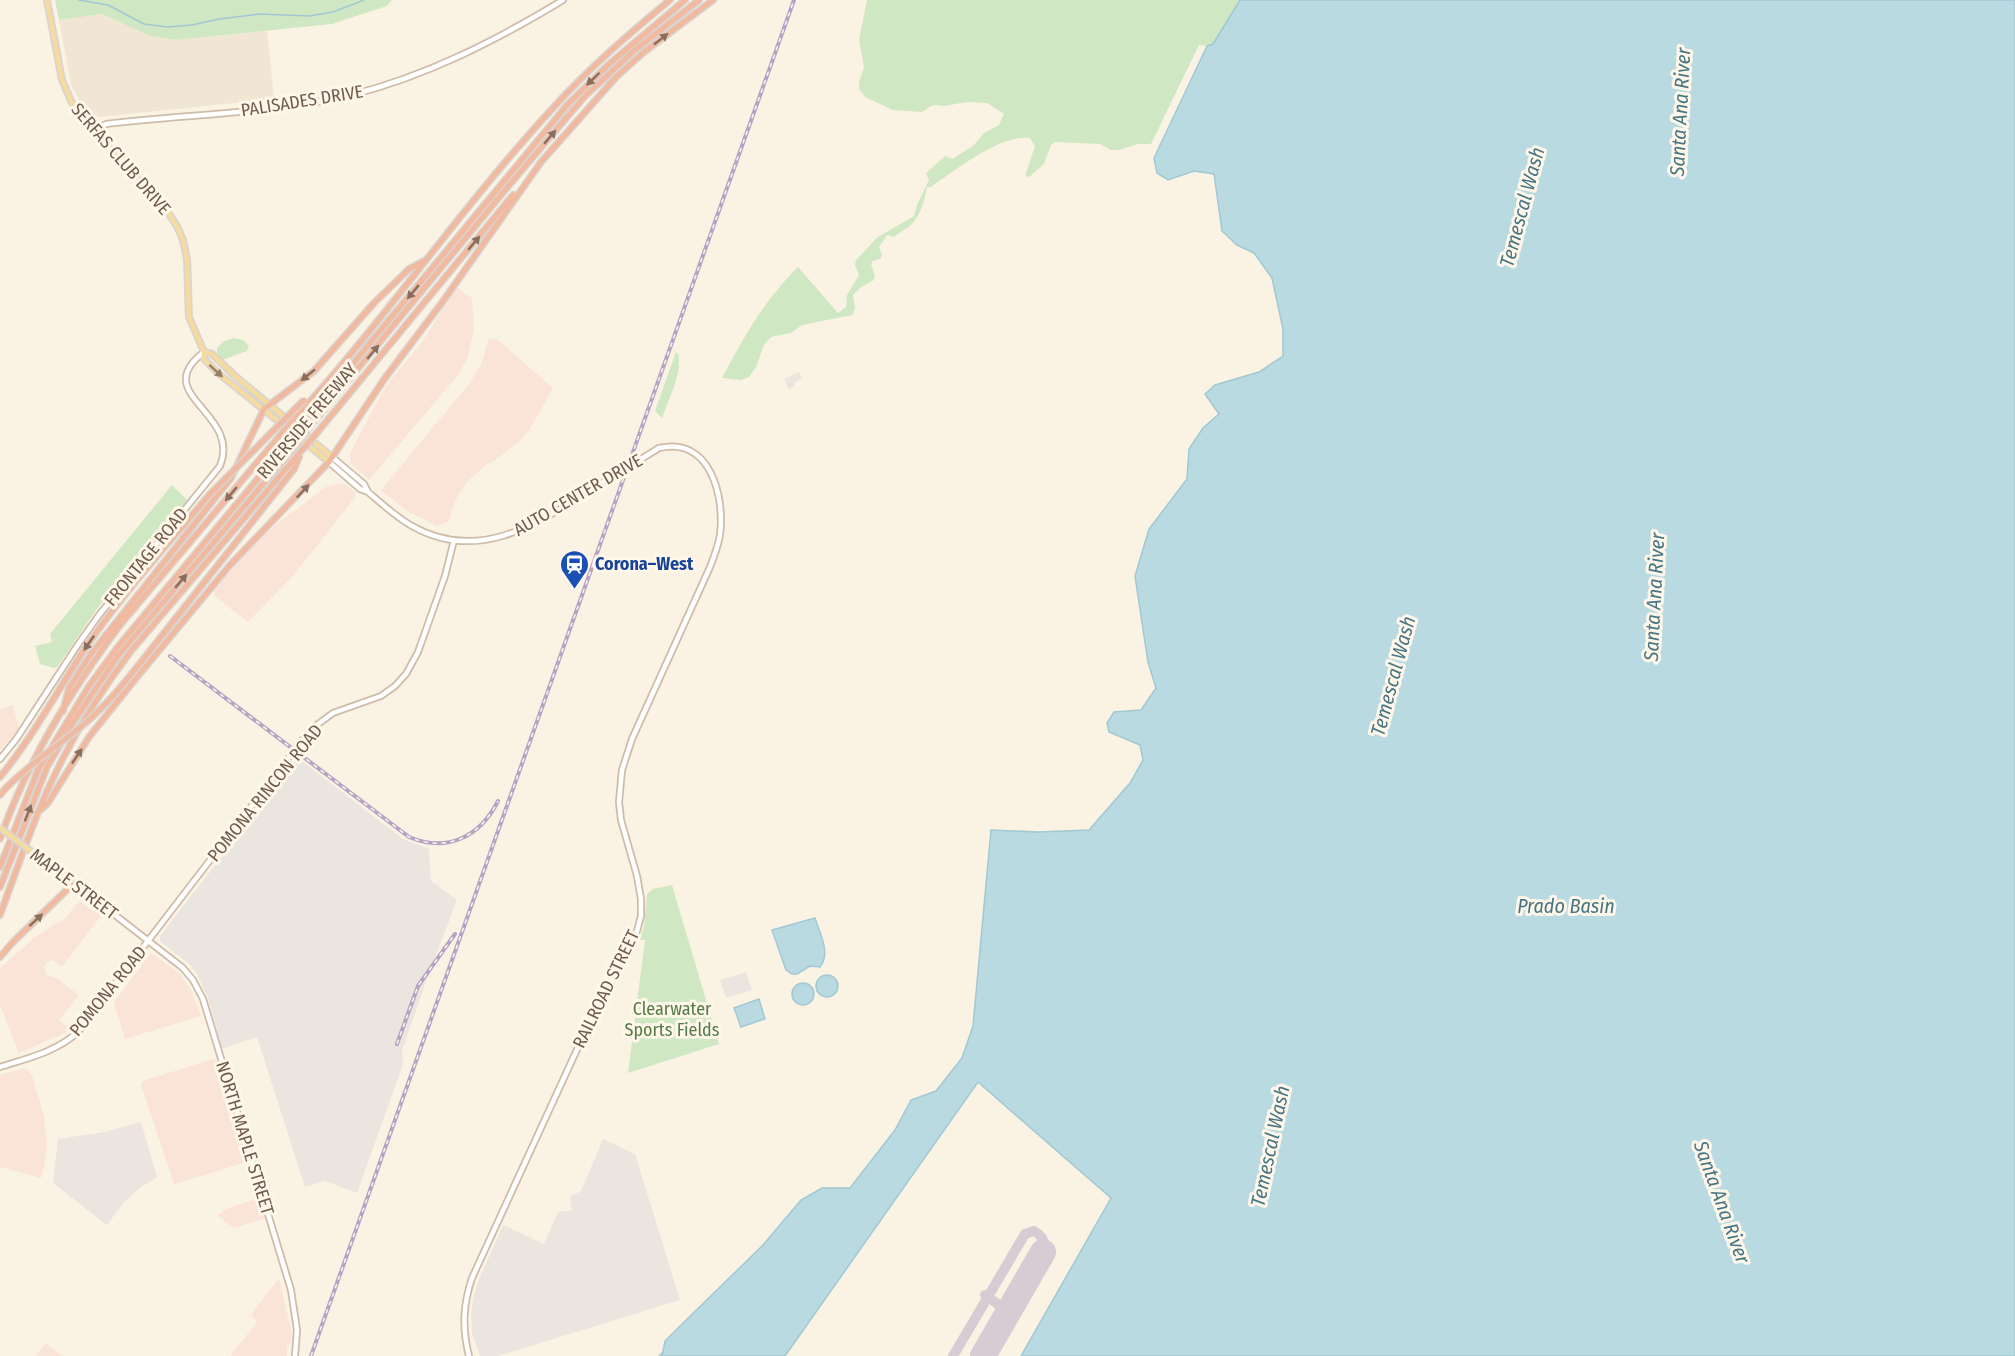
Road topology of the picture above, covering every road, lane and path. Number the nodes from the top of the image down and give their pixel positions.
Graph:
1 (47, 0) edge
2 (563, 0) edge
3 (670, 0) edge
4 (686, 0) edge
5 (699, 0) edge
6 (713, 0) edge
7 (94, 130) junction
8 (541, 162) junction
9 (424, 261) junction
10 (204, 352) junction
11 (319, 392) junction
12 (267, 407) junction
13 (692, 451) joint
14 (301, 452) junction
15 (330, 459) junction
16 (368, 492) joint
17 (454, 540) junction
18 (63, 711) junction
19 (0, 759) edge
20 (0, 777) edge
21 (0, 795) edge
22 (37, 813) junction
23 (0, 828) edge
24 (0, 839) edge
25 (0, 867) edge
26 (74, 884) junction
27 (0, 887) edge
28 (0, 915) edge
29 (149, 941) junction
30 (0, 957) edge
31 (0, 1066) edge
32 (295, 1356) edge
33 (470, 1356) edge

1 - 7 main road, SERFAS CLUB DRIVE
2 - 7 main road, PALISADES DRIVE
3 - 9 highway, RIVERSIDE FREEWAY
4 -> 25 highway, bridge
27 -> 5 highway, bridge
8 -> 6 highway, RIVERSIDE FREEWAY
7 - 10 main road, SERFAS CLUB DRIVE
14 -> 8 highway, RIVERSIDE FREEWAY, bridge
8 - 15 highway
9 - 11 highway, RIVERSIDE FREEWAY
9 -> 12 highway
10 - 12 main road, SERFAS CLUB DRIVE
10 -> 12 main road, SERFAS CLUB DRIVE
10 - 19 main road, FRONTAGE ROAD
11 -> 18 highway, RIVERSIDE FREEWAY, bridge
11 -> 20 highway, bridge
12 - 15 main road, SERFAS CLUB DRIVE
12 - 18 highway
13 - 17 main road, AUTO CENTER DRIVE, bridge
13 - 33 main road, RAILROAD STREET
14 - 21 highway, bridge
14 - 22 highway, RIVERSIDE FREEWAY
15 - 16 main road, SERFAS CLUB DRIVE
22 -> 15 highway
16 - 17 main road, AUTO CENTER DRIVE
17 - 29 main road, POMONA RINCON ROAD
18 - 24 highway, RIVERSIDE FREEWAY
22 - 28 highway, RIVERSIDE FREEWAY
23 - 26 main road, MAPLE STREET, bridge
26 - 29 main road, MAPLE STREET
30 -> 26 highway
29 - 31 main road, POMONA ROAD
29 - 32 main road, NORTH MAPLE STREET

